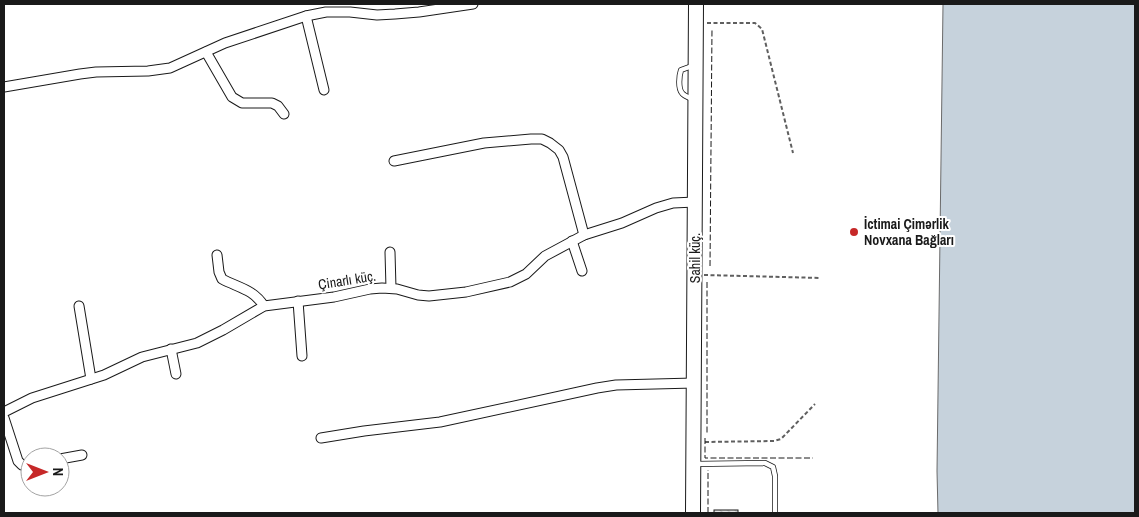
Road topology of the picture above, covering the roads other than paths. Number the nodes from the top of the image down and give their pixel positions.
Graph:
1 (473, 4) edge
2 (696, 4) edge
3 (306, 16) junction
4 (206, 52) junction
5 (4, 87) edge
6 (324, 90) dead end
7 (284, 114) dead end
8 (394, 161) dead end
9 (695, 202) junction
10 (584, 235) junction
11 (572, 241) junction
12 (390, 252) dead end
13 (217, 255) dead end
14 (582, 271) dead end
15 (391, 288) junction
16 (298, 301) junction
17 (79, 306) dead end
18 (264, 306) junction
19 (171, 350) junction
20 (302, 356) dead end
21 (176, 374) dead end
22 (91, 379) junction
23 (694, 383) junction
24 (4, 412) edge
25 (4, 418) edge
26 (321, 438) dead end
27 (82, 455) dead end
28 (70, 457) edge
29 (20, 463) edge
30 (693, 464) junction
31 (693, 513) edge
32 (775, 513) edge

1 - 3 street
2 - 9 main road, Sahil küç.
3 - 4 street
3 - 6 street
4 - 5 street
4 - 7 street
8 - 10 street
9 - 10 street, Çinarlı küç.
9 - 23 main road, Sahil küç.
10 - 11 street, Çinarlı küç.
11 - 14 street
11 - 15 street, Çinarlı küç.
12 - 15 street
13 - 18 street
15 - 16 street, Çinarlı küç.
16 - 18 street, Çinarlı küç.
16 - 20 street
17 - 22 street
18 - 19 street, Çinarlı küç.
19 - 21 street
19 - 22 street, Çinarlı küç.
22 - 24 street, Çinarlı küç.
23 - 26 street
23 - 30 main road, Sahil küç.
25 - 29 street
27 - 28 street
30 - 31 main road, Sahil küç.
30 - 32 lane

